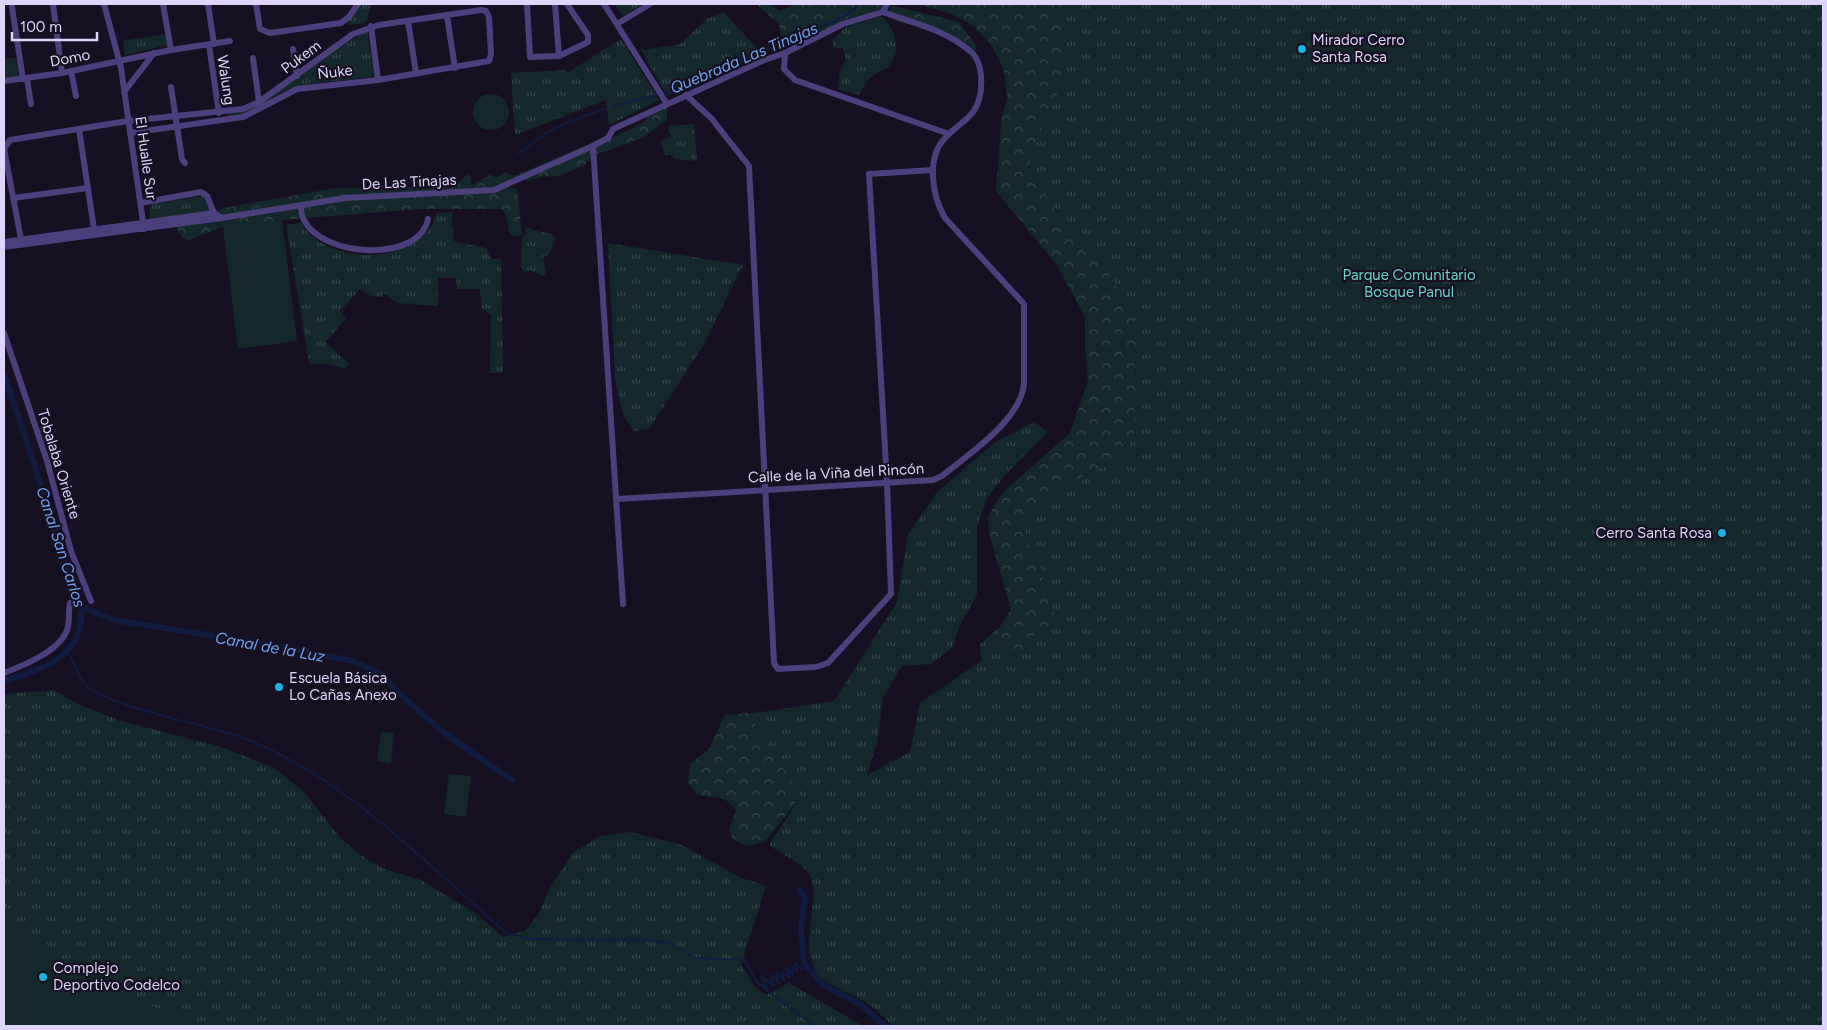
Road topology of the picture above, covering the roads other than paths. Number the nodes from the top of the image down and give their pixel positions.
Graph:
1 (54, 4) edge
2 (104, 4) edge
3 (163, 4) edge
4 (208, 4) edge
5 (256, 4) edge
6 (358, 4) edge
7 (527, 4) edge
8 (555, 4) edge
9 (567, 4) edge
10 (604, 4) edge
11 (650, 4) edge
12 (887, 4) edge
13 (12, 7) dead end
14 (882, 12) junction
15 (447, 16) junction
16 (408, 21) junction
17 (617, 24) junction
18 (371, 26) junction
19 (230, 41) dead end
20 (211, 44) junction
21 (293, 49) dead end
22 (171, 50) junction
23 (154, 53) junction
24 (785, 53) junction
25 (559, 56) junction
26 (253, 58) dead end
27 (120, 61) junction
28 (489, 61) joint
29 (455, 68) junction
30 (71, 71) junction
31 (62, 72) junction
32 (416, 73) junction
33 (298, 76) junction
34 (25, 79) junction
35 (378, 80) junction
36 (4, 82) edge
37 (171, 87) dead end
38 (124, 92) junction
39 (686, 94) junction
40 (76, 96) dead end
41 (259, 102) junction
42 (31, 104) dead end
43 (667, 104) junction
44 (218, 111) junction
45 (175, 117) junction
46 (220, 120) junction
47 (128, 121) junction
48 (177, 127) junction
49 (79, 129) junction
50 (130, 133) junction
51 (949, 134) junction
52 (593, 146) junction
53 (185, 163) dead end
54 (933, 170) junction
55 (88, 188) junction
56 (13, 198) junction
57 (140, 204) junction
58 (301, 204) junction
59 (214, 213) junction
60 (221, 218) junction
61 (428, 219) dead end
62 (143, 226) junction
63 (94, 230) junction
64 (21, 240) junction
65 (4, 242) edge
66 (4, 247) edge
67 (4, 333) edge
68 (887, 482) junction
69 (764, 490) junction
70 (617, 498) junction
71 (91, 601) dead end
72 (70, 603) dead end
73 (623, 604) dead end
74 (4, 673) edge

1 - 31 street
2 - 27 street, El Hualle Sur
3 - 22 street
4 - 20 street, Walung
5 - 6 street
7 - 25 street
8 - 25 street
9 - 25 street
10 - 17 street
11 - 17 street
12 - 14 street
13 - 34 street
14 - 24 street, De Las Tinajas
14 - 51 street
15 - 16 street, Pukem
15 - 28 street, Pukem
15 - 29 street
16 - 18 street, Pukem
16 - 32 street
17 - 43 street
18 - 33 street, Pukem
18 - 35 street
19 - 20 street, Domo
20 - 22 street, Domo
20 - 44 street, Walung
21 - 33 street
22 - 23 street, Domo
23 - 27 street, Domo
23 - 38 street
24 - 39 street, De Las Tinajas
24 - 51 street
26 - 41 street
27 - 30 street, Domo
27 - 38 street, El Hualle Sur
28 - 29 street, Ñuke
29 - 32 street, Ñuke
30 - 31 street, Domo
30 - 40 street
31 - 34 street, Domo
32 - 35 street, Ñuke
33 - 41 street, Pukem
34 - 36 street, Domo
34 - 42 street
35 - 46 street, Ñuke
37 - 45 street
38 - 47 street, El Hualle Sur
39 - 43 street, De Las Tinajas
39 - 69 street
41 - 44 street, Pukem
43 - 52 street, De Las Tinajas
44 - 45 street, Pukem
44 - 46 street, Walung
45 - 47 street, Pukem
45 - 48 street
46 - 48 street, Ñuke
47 - 49 street, Pukem
47 - 50 street, El Hualle Sur
48 - 50 street, Ñuke
48 - 53 street
49 - 55 street
49 - 56 street, Pukem
50 - 57 street, El Hualle Sur
51 - 54 street, Calle de la Viña del Rincón
52 - 58 street, De Las Tinajas
52 - 70 street
54 - 68 street
54 - 68 street, Calle de la Viña del Rincón
55 - 56 street
55 - 63 street
56 - 64 street
57 - 59 street
57 - 62 street, El Hualle Sur
58 - 60 street, De Las Tinajas
58 - 61 street
59 - 60 street
59 - 62 street
60 - 62 street, De Las Tinajas
62 - 63 street
62 - 66 street, De Las Tinajas
63 - 64 street
64 - 65 street
67 - 71 street, Tobalaba Oriente
68 - 69 street, Calle de la Viña del Rincón
68 - 69 street
69 - 70 street, Calle de la Viña del Rincón
70 - 73 street
72 - 74 street

